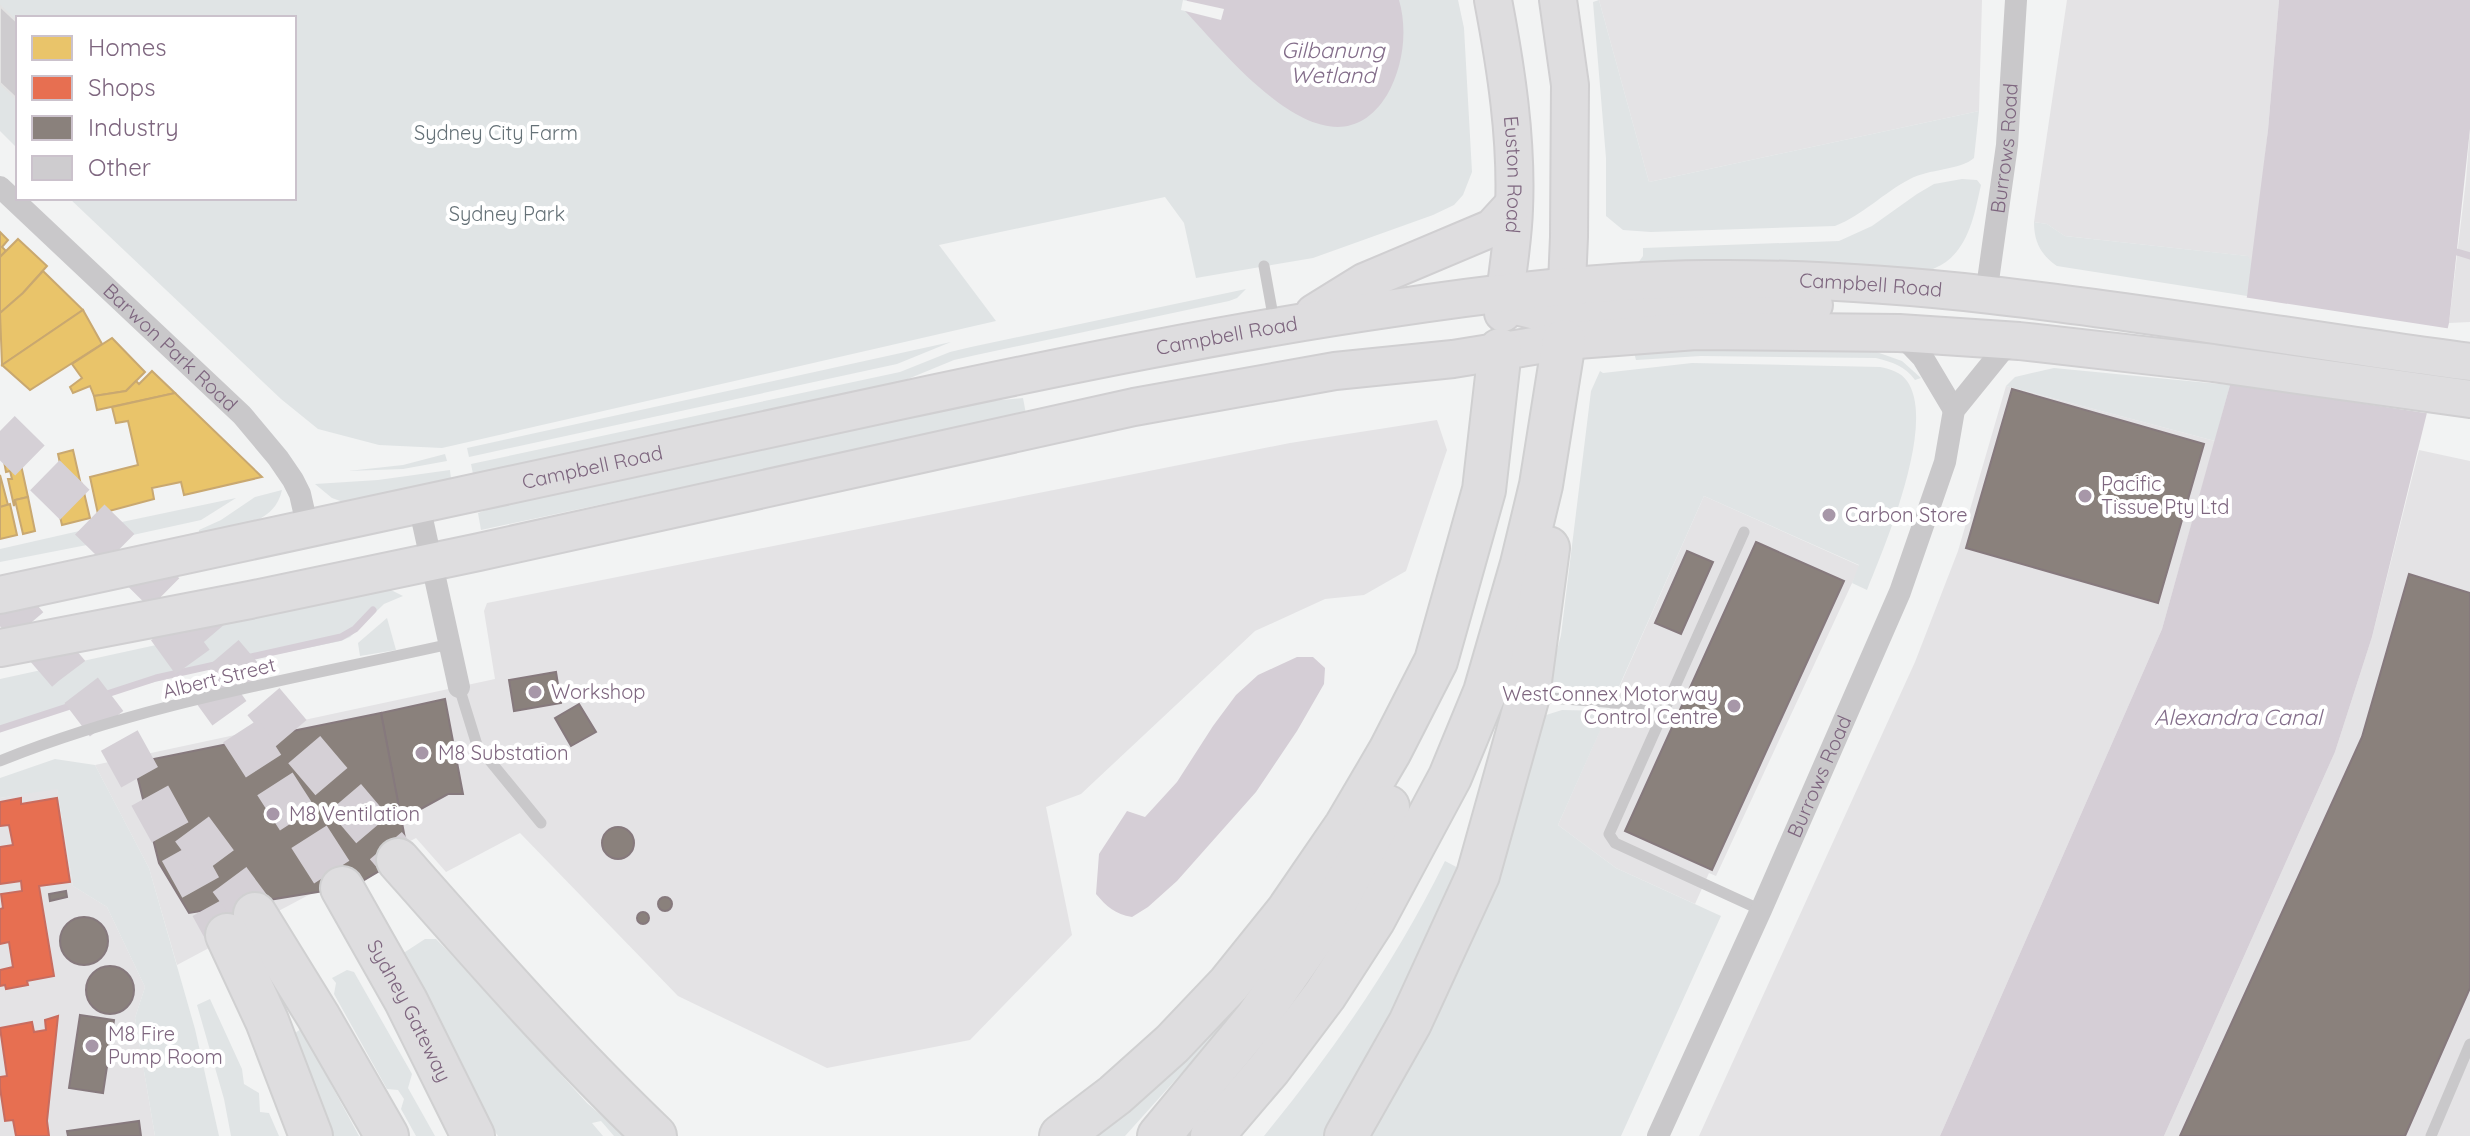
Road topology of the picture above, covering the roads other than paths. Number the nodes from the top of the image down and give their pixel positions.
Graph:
1 (1493, 0) edge
2 (1558, 0) edge
3 (2016, 0) edge
4 (0, 187) edge
5 (1514, 204) junction
6 (1264, 266) dead end
7 (1505, 291) junction
8 (1986, 295) junction
9 (1565, 312) junction
10 (1287, 324) junction
11 (1899, 333) junction
12 (2019, 341) junction
13 (1500, 350) junction
14 (2466, 362) edge
15 (2464, 398) edge
16 (1954, 410) junction
17 (419, 505) junction
18 (308, 529) junction
19 (1744, 532) dead end
20 (432, 561) junction
21 (0, 595) edge
22 (450, 644) junction
23 (0, 648) edge
24 (459, 687) joint
25 (1507, 694) junction
26 (1661, 716) junction
27 (0, 761) edge
28 (541, 823) dead end
29 (398, 860) tunnel mouth
30 (342, 888) tunnel mouth
31 (1761, 910) junction
32 (2470, 1044) edge
33 (619, 1101) junction
34 (311, 1136) edge
35 (387, 1136) edge
36 (473, 1136) edge
37 (655, 1136) edge
38 (677, 1136) edge
39 (1061, 1136) edge
40 (1159, 1136) edge
41 (1212, 1136) edge
42 (1346, 1136) edge
43 (1658, 1136) edge
44 (2431, 1136) edge

1 - 5 main road, Euston Road
2 - 9 main road
3 - 8 street, Burrows Road
4 - 18 street, Barwon Park Road
5 - 7 main road, Euston Road
5 - 10 main road
6 - 10 lane
7 - 9 main road, Campbell Road
7 - 10 main road, Campbell Road
7 - 13 main road, Euston Road
8 - 9 main road, Campbell Road
8 - 14 main road, Campbell Road
9 - 11 main road, Campbell Road
9 - 12 main road
9 - 13 main road, Campbell Road
9 - 25 highway
10 - 17 main road, Campbell Road
11 - 12 main road, Campbell Road
11 - 16 street
12 - 15 main road, Campbell Road
12 - 16 street, Burrows Road
13 - 20 main road, Campbell Road
13 - 39 highway
13 - 40 highway
16 - 31 street, Burrows Road
17 - 18 main road, Campbell Road
17 - 20 street
18 - 21 main road, Campbell Road
19 - 26 lane
20 - 22 street
20 - 23 main road, Campbell Road
22 - 24 street
22 - 27 lane, Albert Street
24 - 28 lane
25 - 26 lane
25 - 41 highway
25 - 42 highway
26 - 31 lane
29 - 33 highway
30 - 36 highway, Sydney Gateway
31 - 43 street, Burrows Road
32 - 44 lane
33 - 37 highway
33 - 38 highway
34 - 35 highway

